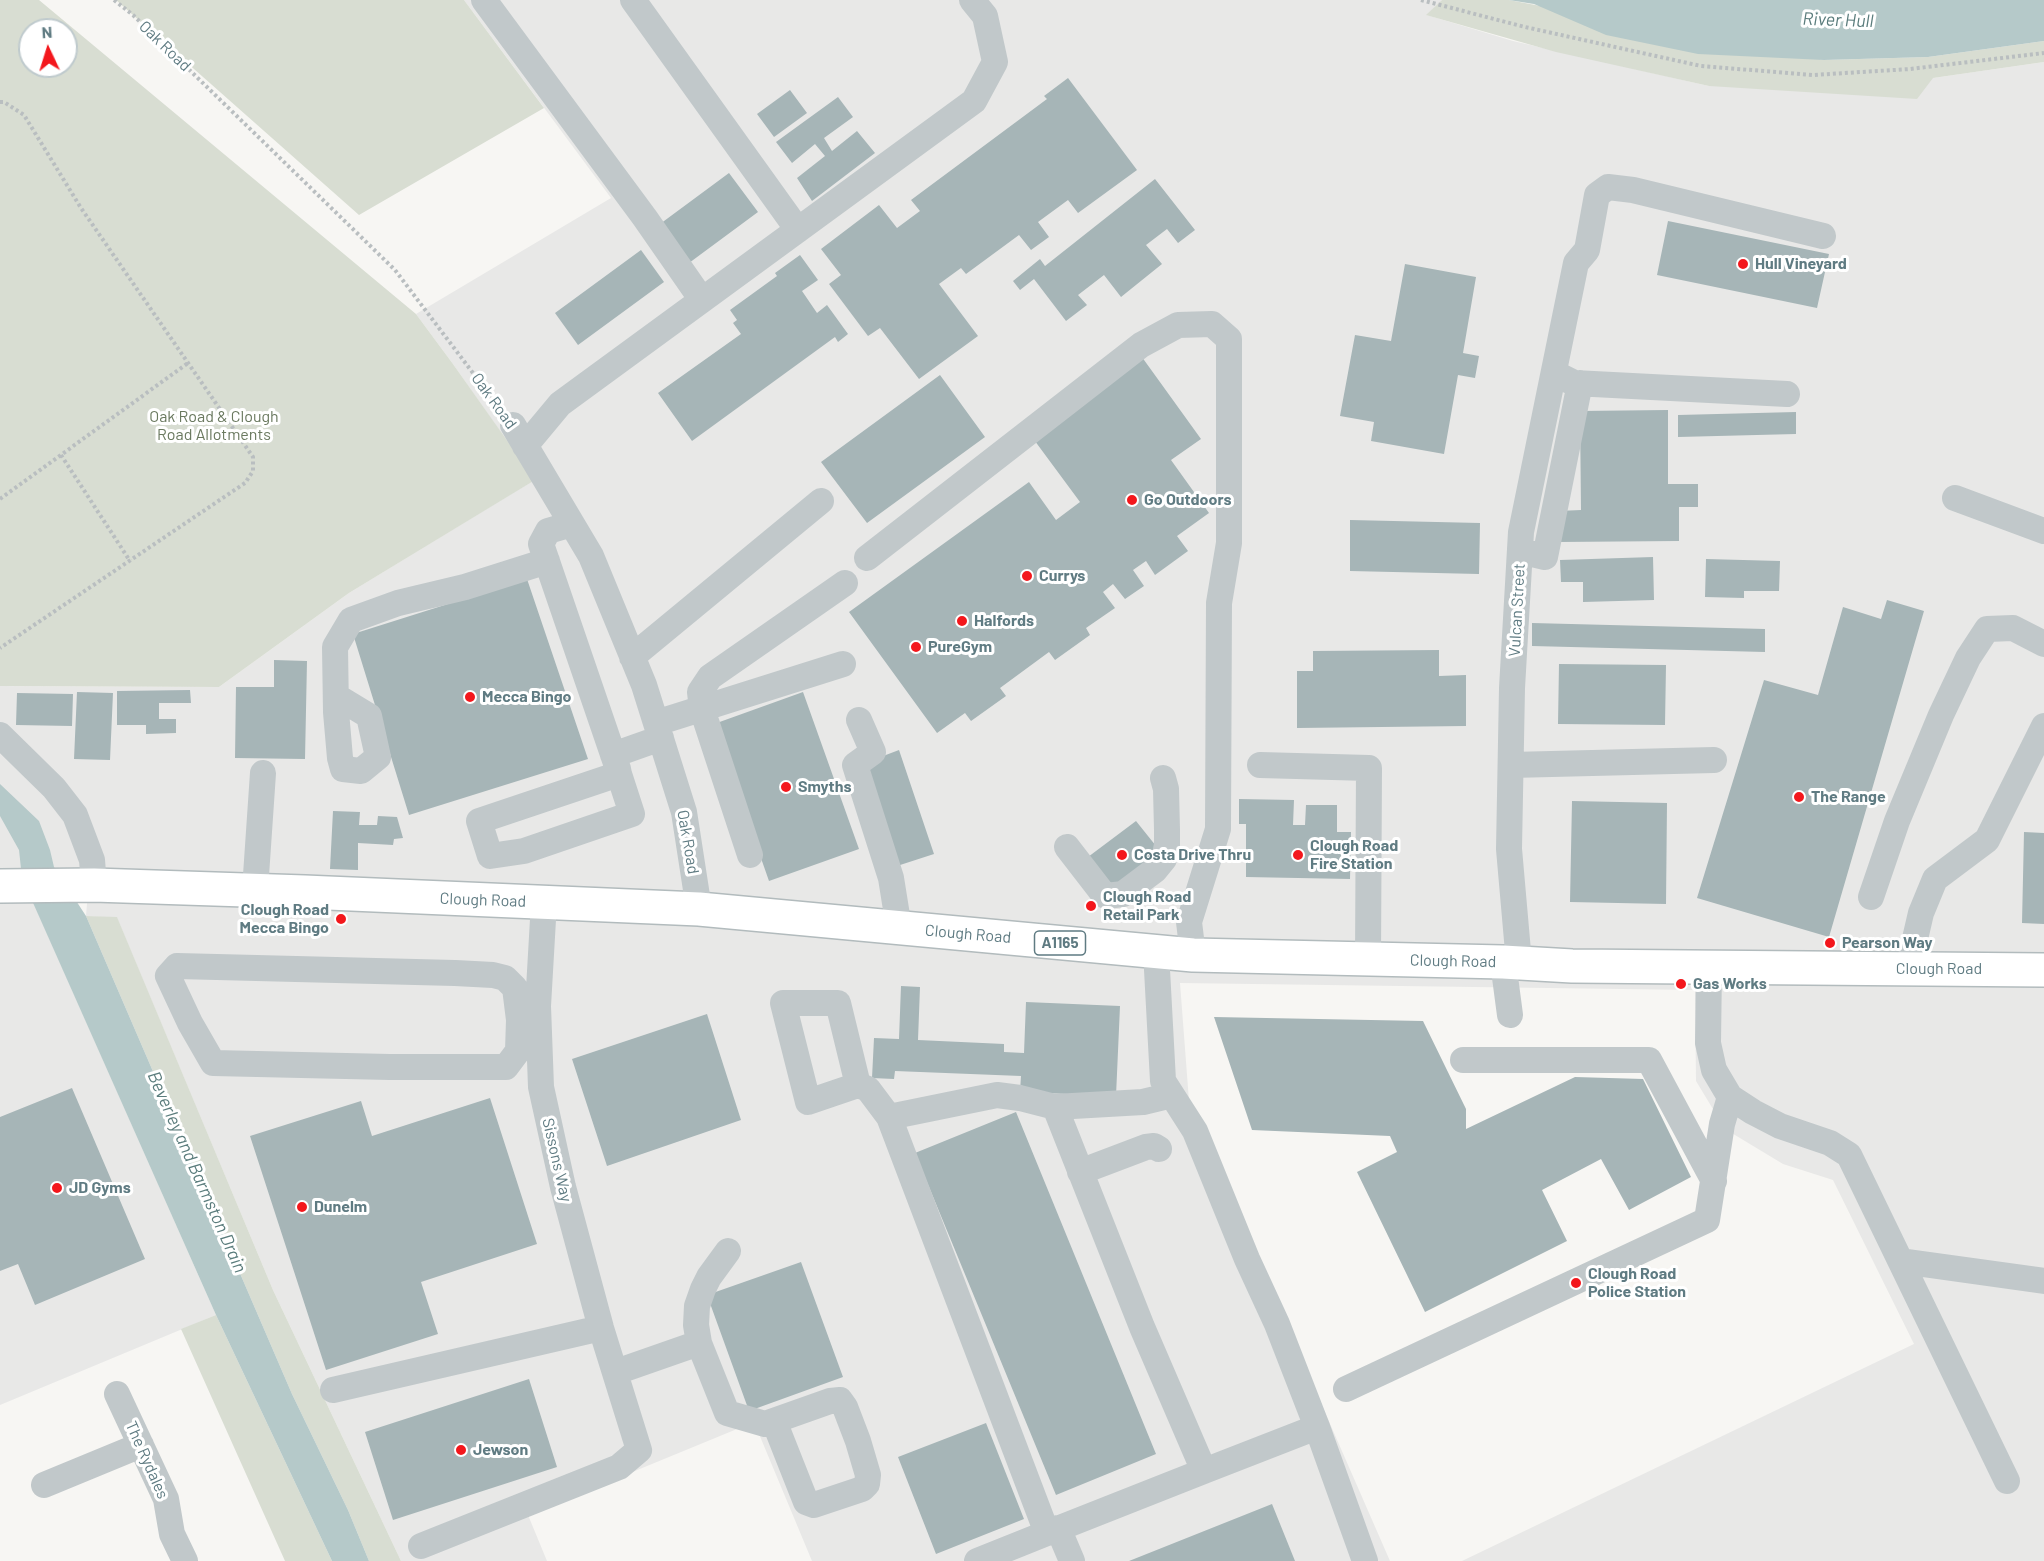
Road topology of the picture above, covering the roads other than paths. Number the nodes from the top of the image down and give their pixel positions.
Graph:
1 (484, 0) edge
2 (633, 0) edge
3 (972, 0) edge
4 (798, 230) junction
5 (1823, 236) dead end
6 (702, 300) junction
7 (1554, 373) junction
8 (1580, 383) junction
9 (1787, 394) dead end
10 (1955, 498) dead end
11 (821, 501) dead end
12 (572, 524) junction
13 (2044, 531) edge
14 (1520, 551) junction
15 (867, 558) dead end
16 (547, 561) junction
17 (845, 583) dead end
18 (2044, 644) edge
19 (632, 657) junction
20 (843, 664) dead end
21 (336, 696) dead end
22 (702, 709) junction
23 (859, 720) dead end
24 (2044, 726) edge
25 (658, 731) junction
26 (0, 735) edge
27 (1714, 760) dead end
28 (616, 764) junction
29 (1260, 765) dead end
30 (1511, 765) junction
31 (263, 773) dead end
32 (1163, 778) dead end
33 (1067, 847) dead end
34 (750, 855) dead end
35 (86, 885) junction
36 (7, 886) edge
37 (255, 890) junction
38 (1871, 897) dead end
39 (544, 902) junction
40 (699, 909) junction
41 (899, 928) junction
42 (1156, 951) junction
43 (1194, 955) junction
44 (1368, 959) junction
45 (1511, 962) junction
46 (1709, 967) junction
47 (1908, 969) junction
48 (2044, 970) edge
49 (1510, 1015) dead end
50 (529, 1021) junction
51 (1463, 1060) dead end
52 (858, 1085) dead end
53 (1172, 1095) junction
54 (1730, 1097) junction
55 (1054, 1107) junction
56 (889, 1117) junction
57 (1159, 1149) dead end
58 (1080, 1172) junction
59 (1714, 1181) junction
60 (728, 1251) dead end
61 (1901, 1261) junction
62 (2044, 1281) edge
63 (601, 1328) junction
64 (699, 1343) junction
65 (616, 1372) junction
66 (1346, 1389) dead end
67 (333, 1390) dead end
68 (117, 1394) dead end
69 (774, 1421) dead end
70 (1317, 1426) junction
71 (141, 1445) junction
72 (1204, 1471) junction
73 (2007, 1482) dead end
74 (44, 1485) dead end
75 (1052, 1530) junction
76 (421, 1546) dead end
77 (185, 1561) edge
78 (977, 1561) edge
79 (1072, 1561) edge
80 (1365, 1561) edge

1 - 6 street
2 - 4 street
3 - 4 street
4 - 6 street
5 - 7 street, Vulcan Street
6 - 12 street, Oak Road
7 - 8 street
7 - 14 street, Vulcan Street
8 - 9 street
8 - 14 street
10 - 13 street
11 - 19 street
12 - 16 street
12 - 19 street, Oak Road
14 - 30 street, Vulcan Street
15 - 43 street
16 - 21 street
16 - 28 street
17 - 22 street
18 - 38 street
19 - 25 street, Oak Road
20 - 22 street
22 - 25 street
22 - 34 street
23 - 41 street
24 - 47 street
25 - 28 street
25 - 40 street, Oak Road
26 - 35 street
27 - 30 street
28 - 28 street
29 - 44 street
30 - 45 street, Vulcan Street
31 - 37 street
32 - 33 street
35 - 36 main road, Clough Road / A1165
35 - 37 main road, Clough Road / A1165
37 - 39 main road, Clough Road / A1165
39 - 40 main road, Clough Road / A1165
39 - 50 street, Sissons Way
40 - 41 main road, Clough Road / A1165
41 - 42 main road, Clough Road / A1165
42 - 43 main road, Clough Road / A1165
42 - 53 street
43 - 44 main road, Clough Road / A1165
44 - 45 main road, Clough Road / A1165
45 - 46 main road, Clough Road / A1165
45 - 49 street, Vulcan Street
46 - 47 main road, Clough Road / A1165
46 - 54 street
47 - 48 main road, Clough Road / A1165
50 - 50 street
50 - 63 street, Sissons Way
51 - 59 street
52 - 56 street
53 - 55 street
53 - 70 street
54 - 59 street
54 - 61 street
55 - 56 street
55 - 58 street
56 - 75 street
57 - 58 street
58 - 72 street
59 - 66 street
60 - 64 street
61 - 62 street
61 - 73 street
63 - 65 street, Sissons Way
63 - 67 street
64 - 65 street
64 - 69 street
65 - 76 street, Sissons Way
68 - 71 street, The Rydales
70 - 72 street
70 - 80 street
71 - 74 street
71 - 77 street, The Rydales
72 - 75 street
75 - 78 street
75 - 79 street

